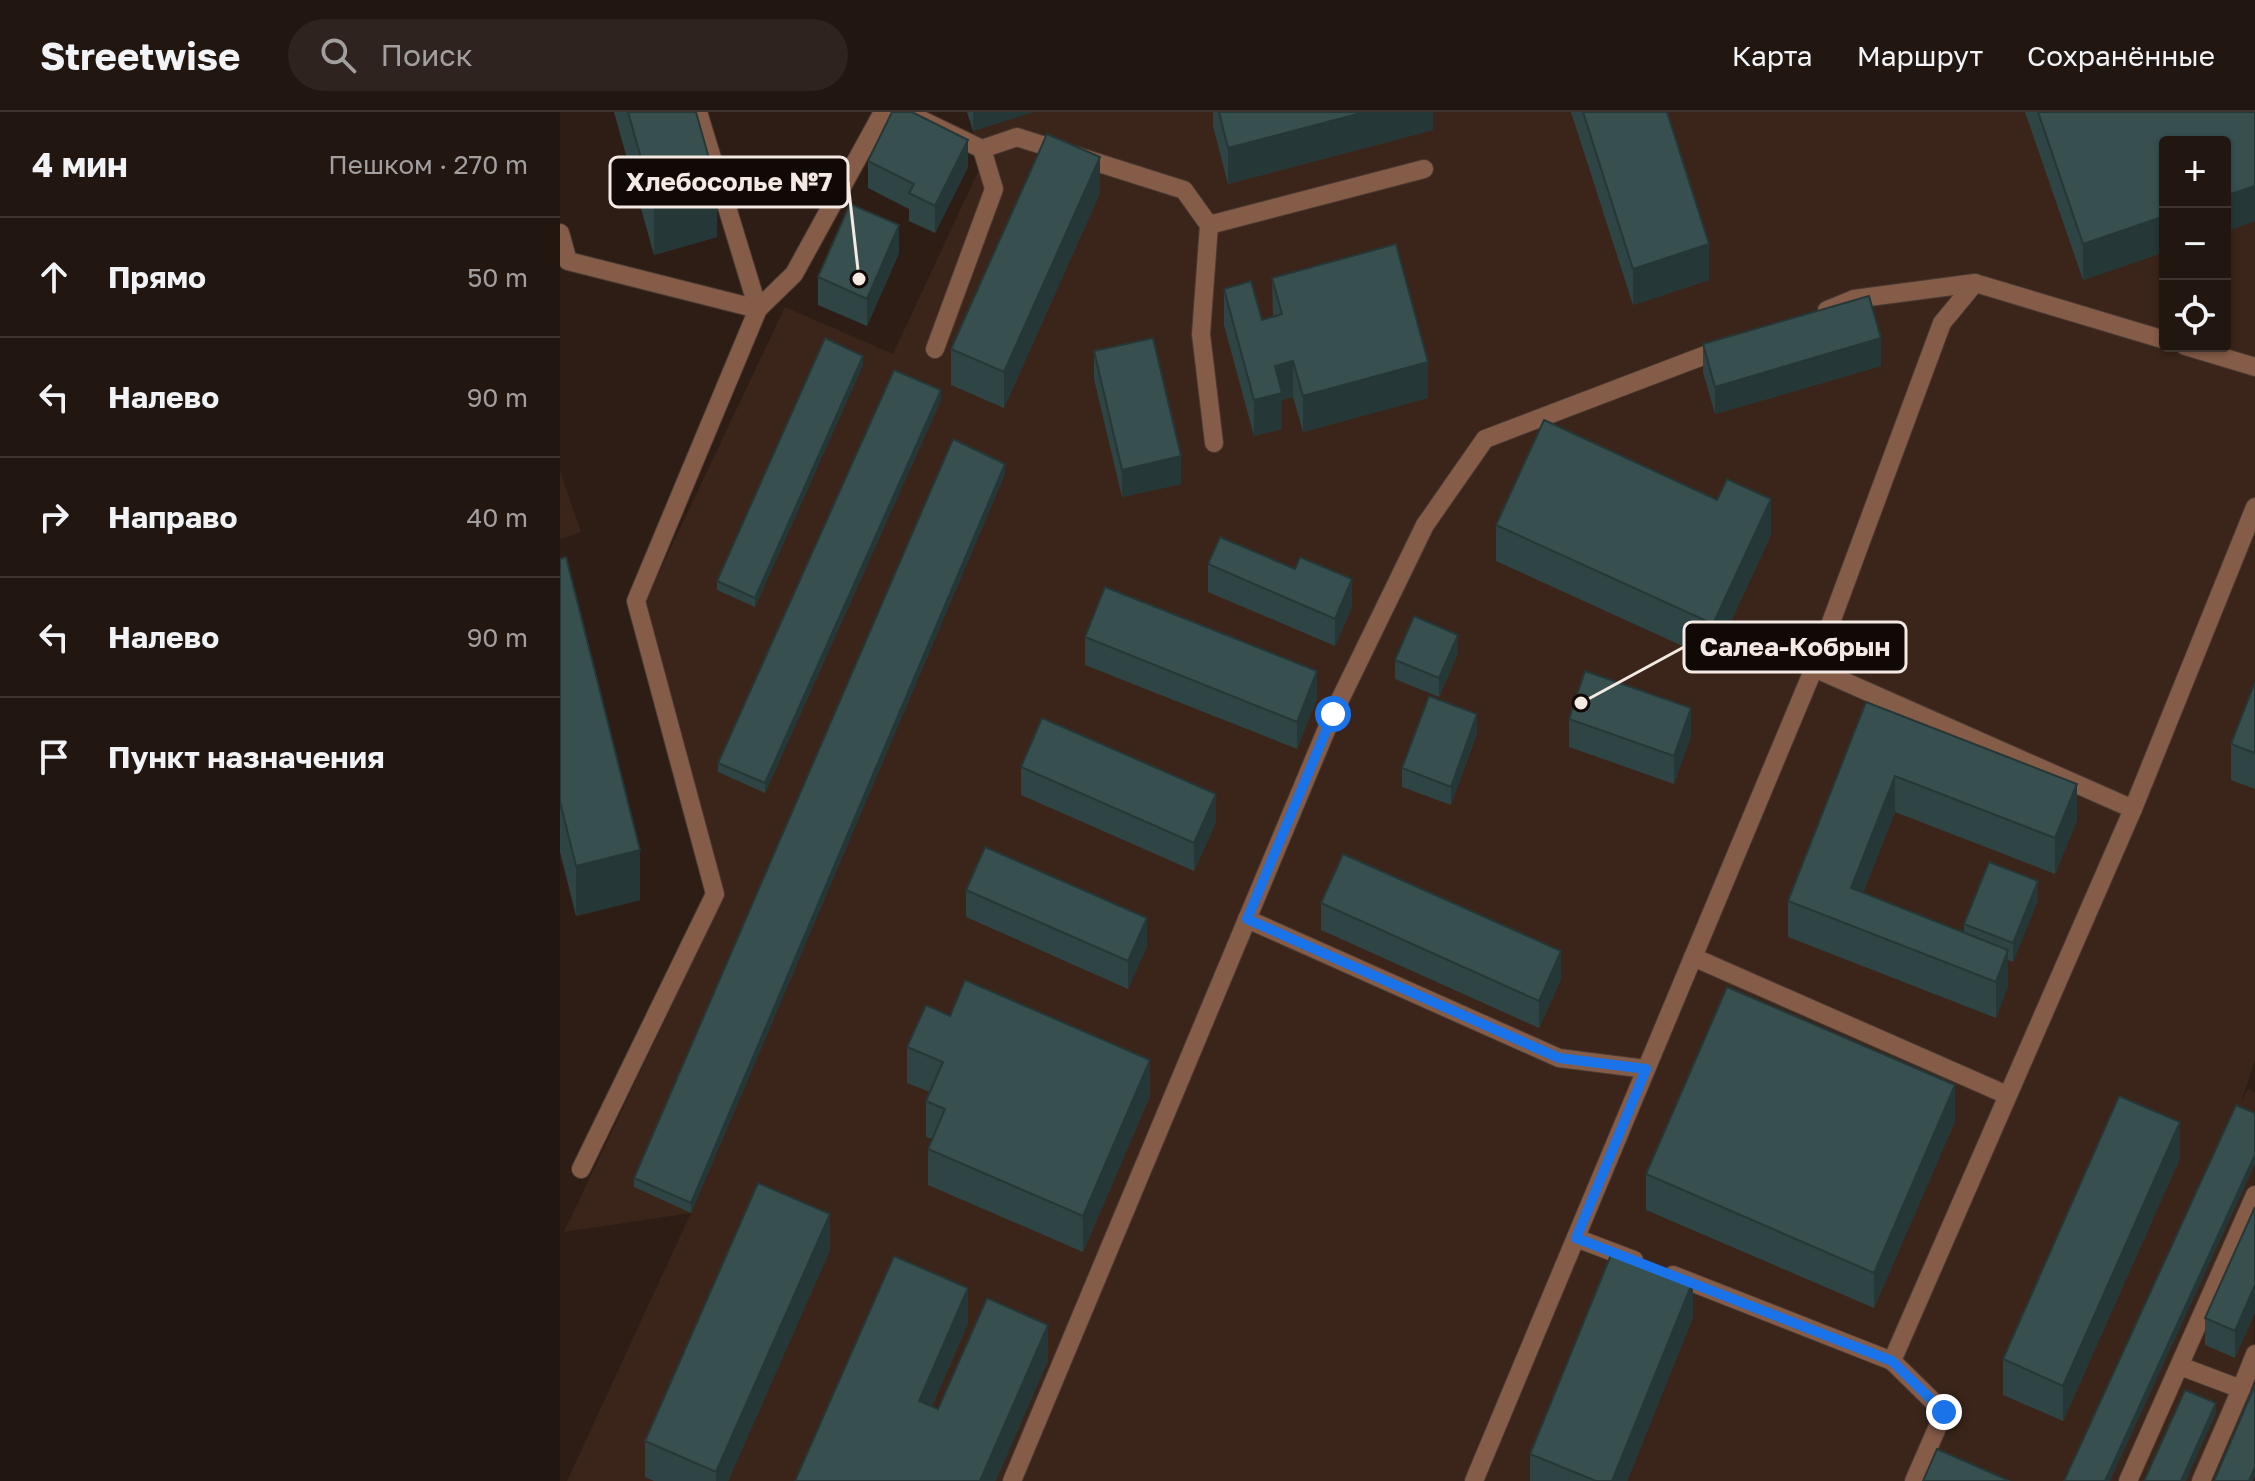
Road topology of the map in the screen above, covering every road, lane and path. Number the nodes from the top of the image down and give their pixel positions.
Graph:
1 (698, 112) edge
2 (883, 112) edge
3 (905, 112) edge
4 (982, 149) junction
5 (1424, 169) dead end
6 (1209, 225) junction
7 (560, 233) edge
8 (1975, 283) junction
9 (758, 309) junction
10 (1810, 316) edge
11 (2159, 338) edge
12 (1736, 344) edge
13 (935, 349) dead end
14 (2205, 352) edge
15 (2255, 367) edge
16 (1214, 443) dead end
17 (2255, 507) edge
18 (1814, 668) junction
19 (2133, 809) junction
20 (1247, 919) junction
21 (1693, 957) junction
22 (1646, 1069) junction
23 (2007, 1095) junction
24 (581, 1169) dead end
25 (2255, 1195) edge
26 (1576, 1238) junction
27 (2255, 1354) edge
28 (1892, 1361) junction
29 (2180, 1366) junction
30 (2241, 1389) junction
31 (1012, 1481) edge
32 (1474, 1481) edge
33 (1914, 1481) edge
34 (2128, 1481) edge
35 (2201, 1481) edge

1 - 9 lane
2 - 9 lane
3 - 4 lane
4 - 6 lane
4 - 13 lane
5 - 6 lane
6 - 16 lane
7 - 9 lane
8 - 10 lane
8 - 11 lane
8 - 18 lane
9 - 24 lane
12 - 20 lane
14 - 15 lane
17 - 19 lane
18 - 19 lane
18 - 21 lane
19 - 23 lane
20 - 22 lane
20 - 31 lane
21 - 22 lane
21 - 23 lane
22 - 26 lane
23 - 28 lane
25 - 29 lane
26 - 28 lane
26 - 32 lane
27 - 30 lane
28 - 33 lane
29 - 30 lane
29 - 34 lane
30 - 35 lane

